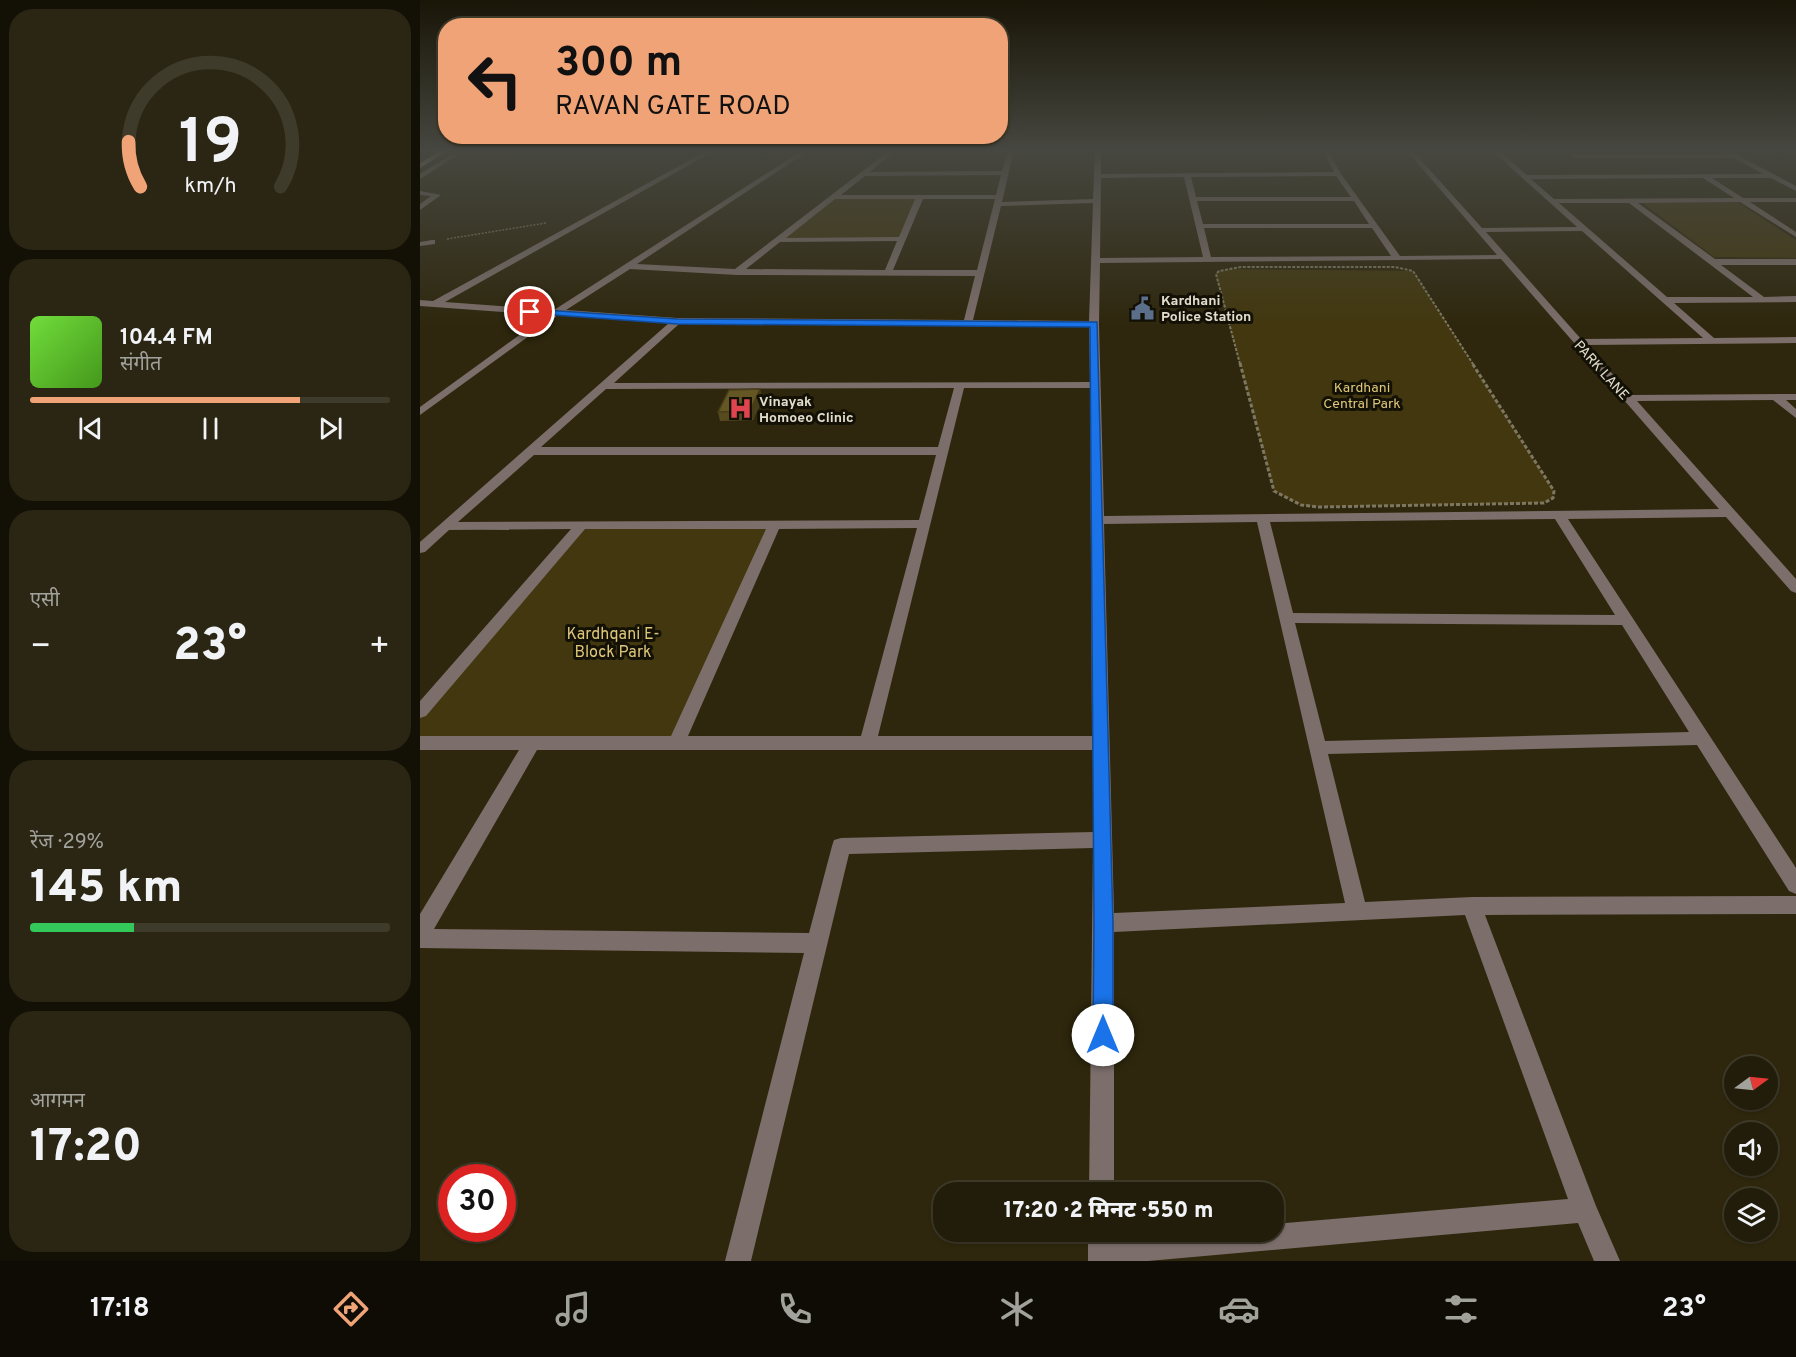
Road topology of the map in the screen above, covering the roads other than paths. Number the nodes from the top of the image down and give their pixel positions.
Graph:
1 (607, 209) edge
2 (716, 209) edge
3 (819, 209) edge
4 (915, 209) edge
5 (996, 209) edge
6 (1097, 209) edge
7 (1197, 209) edge
8 (1363, 209) edge
9 (1460, 209) edge
10 (1560, 209) edge
11 (1642, 209) edge
12 (1754, 209) edge
13 (1201, 226) junction
14 (1376, 226) junction
15 (1582, 229) junction
16 (1478, 230) junction
17 (1796, 235) edge
18 (902, 239) junction
19 (778, 240) junction
20 (432, 242) road end
21 (420, 244) edge
22 (1502, 257) junction
23 (1398, 258) junction
24 (1208, 260) junction
25 (1096, 261) junction
26 (1712, 262) junction
27 (1796, 262) edge
28 (627, 266) junction
29 (738, 272) junction
30 (888, 273) junction
31 (980, 273) junction
32 (1796, 298) edge
33 (1762, 299) junction
34 (1664, 300) junction
35 (420, 303) edge
36 (435, 304) junction
37 (420, 314) edge
38 (554, 314) junction
39 (677, 321) junction
40 (968, 323) junction
41 (1094, 324) junction
42 (1796, 340) edge
43 (1712, 341) junction
44 (1577, 342) junction
45 (604, 386) junction
46 (960, 386) junction
47 (1095, 386) junction
48 (1776, 397) junction
49 (1796, 397) edge
50 (1627, 398) junction
51 (420, 412) edge
52 (1796, 415) edge
53 (531, 451) junction
54 (943, 451) junction
55 (1484, 504) road end
56 (1729, 513) junction
57 (1559, 515) junction
58 (1490, 516) junction
59 (1263, 518) junction
60 (1098, 520) junction
61 (924, 524) junction
62 (774, 525) junction
63 (446, 526) junction
64 (582, 526) junction
65 (420, 549) edge
66 (1796, 588) edge
67 (1287, 618) junction
68 (1626, 620) junction
69 (420, 712) edge
70 (1702, 738) junction
71 (420, 743) edge
72 (532, 743) junction
73 (677, 743) junction
74 (868, 743) junction
75 (1101, 743) junction
76 (1318, 748) junction
77 (1102, 840) junction
78 (1796, 885) edge
79 (1796, 904) edge
80 (1472, 906) junction
81 (1357, 912) junction
82 (1104, 923) junction
83 (420, 933) edge
84 (420, 938) edge
85 (817, 943) junction
86 (1101, 1182) edge
87 (1585, 1210) junction
88 (1101, 1248) edge
89 (738, 1261) edge
90 (1607, 1261) edge

1 - 36 street
2 - 28 street
3 - 19 street
4 - 18 street
5 - 31 street
6 - 25 street
7 - 13 street
8 - 14 street
9 - 16 street, PARK LANE
10 - 15 street
11 - 26 street
12 - 17 street
13 - 14 street
13 - 24 street
14 - 23 street
15 - 16 street
15 - 34 street
16 - 22 street, PARK LANE
18 - 19 street
18 - 30 street
19 - 29 street
20 - 21 street
22 - 23 street
22 - 44 street, PARK LANE
23 - 24 street
24 - 25 street
25 - 41 street
26 - 27 street
26 - 33 street
28 - 29 street
28 - 38 street
29 - 30 street
30 - 31 street
31 - 40 street
32 - 33 street
33 - 34 street
34 - 43 street
35 - 36 street
36 - 37 street
36 - 38 street
38 - 39 street
38 - 51 street
39 - 40 street
39 - 45 street
40 - 41 street
41 - 47 street
42 - 43 street
43 - 44 street
44 - 50 street, PARK LANE
45 - 46 street
45 - 53 street
46 - 47 street
46 - 54 street
47 - 60 street
48 - 49 street
48 - 50 street
48 - 52 street
50 - 56 street, PARK LANE
53 - 54 street
53 - 63 street
54 - 61 street
55 - 58 street
56 - 57 street
56 - 66 street, PARK LANE
57 - 58 street
57 - 68 street
58 - 59 street
59 - 60 street
59 - 67 street
60 - 75 street
61 - 62 street
61 - 74 street
62 - 64 street
62 - 73 street
63 - 64 street
63 - 65 street
64 - 69 street
67 - 68 street
67 - 76 street
68 - 70 street
70 - 76 street
70 - 78 street
71 - 72 street
72 - 73 street
72 - 83 street
73 - 74 street
74 - 75 street
75 - 77 street
76 - 81 street
77 - 82 street
77 - 85 street
79 - 80 street
80 - 81 street
80 - 87 street
81 - 82 street
82 - 86 street
84 - 85 street
85 - 89 street
87 - 88 street
87 - 90 street

